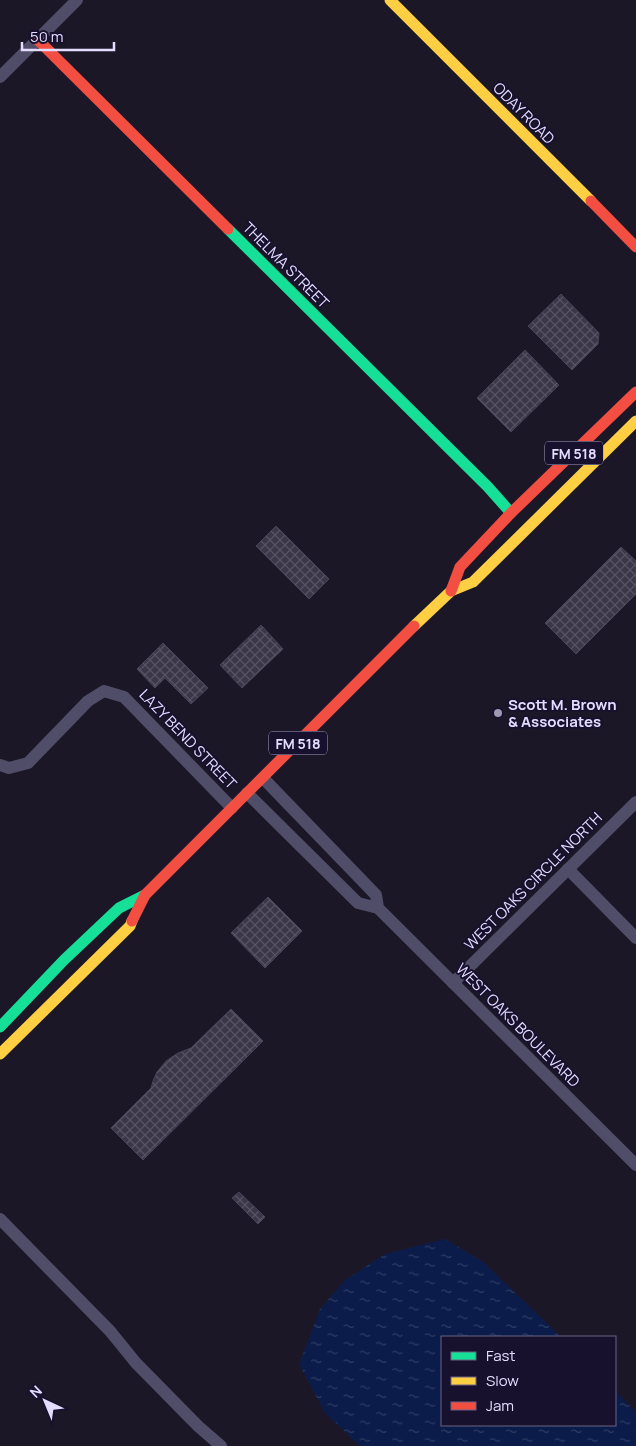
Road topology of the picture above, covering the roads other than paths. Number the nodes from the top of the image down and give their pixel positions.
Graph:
1 (77, 0) edge
2 (390, 0) edge
3 (38, 40) junction
4 (0, 77) edge
5 (636, 247) edge
6 (636, 392) edge
7 (636, 421) edge
8 (511, 513) junction
9 (451, 590) junction
10 (0, 765) edge
11 (263, 778) junction
12 (247, 793) junction
13 (636, 802) edge
14 (232, 808) junction
15 (340, 858) junction
16 (568, 869) junction
17 (327, 871) junction
18 (145, 895) junction
19 (378, 908) junction
20 (100, 926) junction
21 (636, 938) edge
22 (64, 960) junction
23 (453, 983) junction
24 (62, 992) junction
25 (0, 1027) edge
26 (28, 1027) junction
27 (0, 1054) edge
28 (636, 1165) edge
29 (0, 1219) edge
30 (222, 1446) edge

1 - 3 street
2 - 5 main road, ODAY ROAD
3 - 4 street
3 - 8 main road, THELMA STREET
6 - 8 main road, FM 518
7 - 9 main road, FM 518
8 - 9 main road, FM 518
9 - 11 main road, FM 518
10 - 14 street, LAZY BEND STREET
11 - 12 main road, FM 518
11 - 15 street, WEST OAKS BOULEVARD
12 - 14 main road, FM 518
12 - 17 street, WEST OAKS BOULEVARD
13 - 16 street, WEST OAKS CIRCLE NORTH
14 - 18 main road, FM 518
15 - 17 street
15 - 19 street, WEST OAKS BOULEVARD
16 - 21 street
16 - 23 street, WEST OAKS CIRCLE NORTH
17 - 19 street, WEST OAKS BOULEVARD
18 - 20 main road, FM 518
18 - 24 main road, FM 518
19 - 23 street, WEST OAKS BOULEVARD
20 - 22 main road, FM 518
20 - 24 main road
22 - 25 main road, FM 518
22 - 26 main road
23 - 28 street, WEST OAKS BOULEVARD
24 - 26 main road, FM 518
26 - 27 main road, FM 518
29 - 30 street

